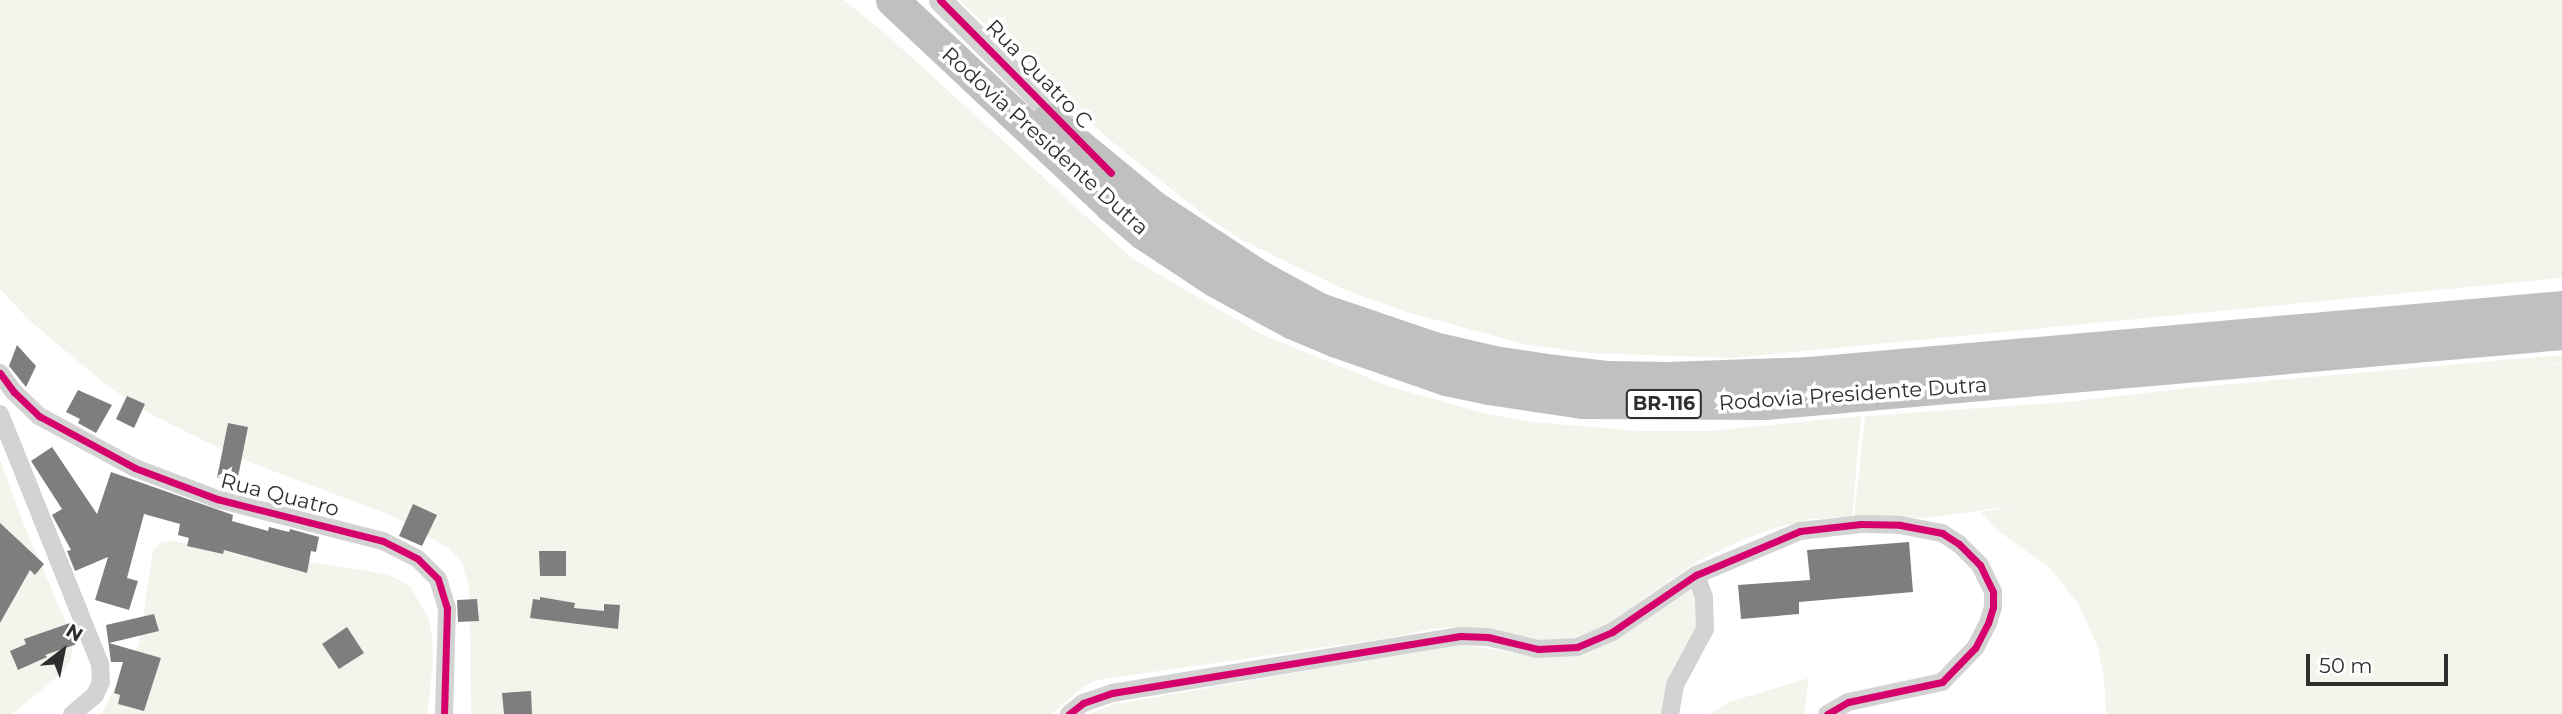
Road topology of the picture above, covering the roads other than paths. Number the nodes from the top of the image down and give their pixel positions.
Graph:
1 (892, 0) edge
2 (924, 0) edge
3 (940, 0) edge
4 (1111, 173) junction
5 (2562, 307) edge
6 (2562, 333) edge
7 (0, 373) edge
8 (0, 414) edge
9 (1696, 575) junction
10 (72, 714) edge
11 (444, 714) edge
12 (1069, 714) edge
13 (1670, 714) edge
14 (1827, 714) edge

1 - 6 highway, Rodovia Presidente Dutra / BR-116
2 - 4 highway, Rodovia Presidente Dutra / BR-116
3 - 4 street, Rua Quatro C
4 - 5 highway, Rodovia Presidente Dutra / BR-116
7 - 11 street, Rua Quatro
8 - 10 street
9 - 12 street
9 - 13 street
9 - 14 street

